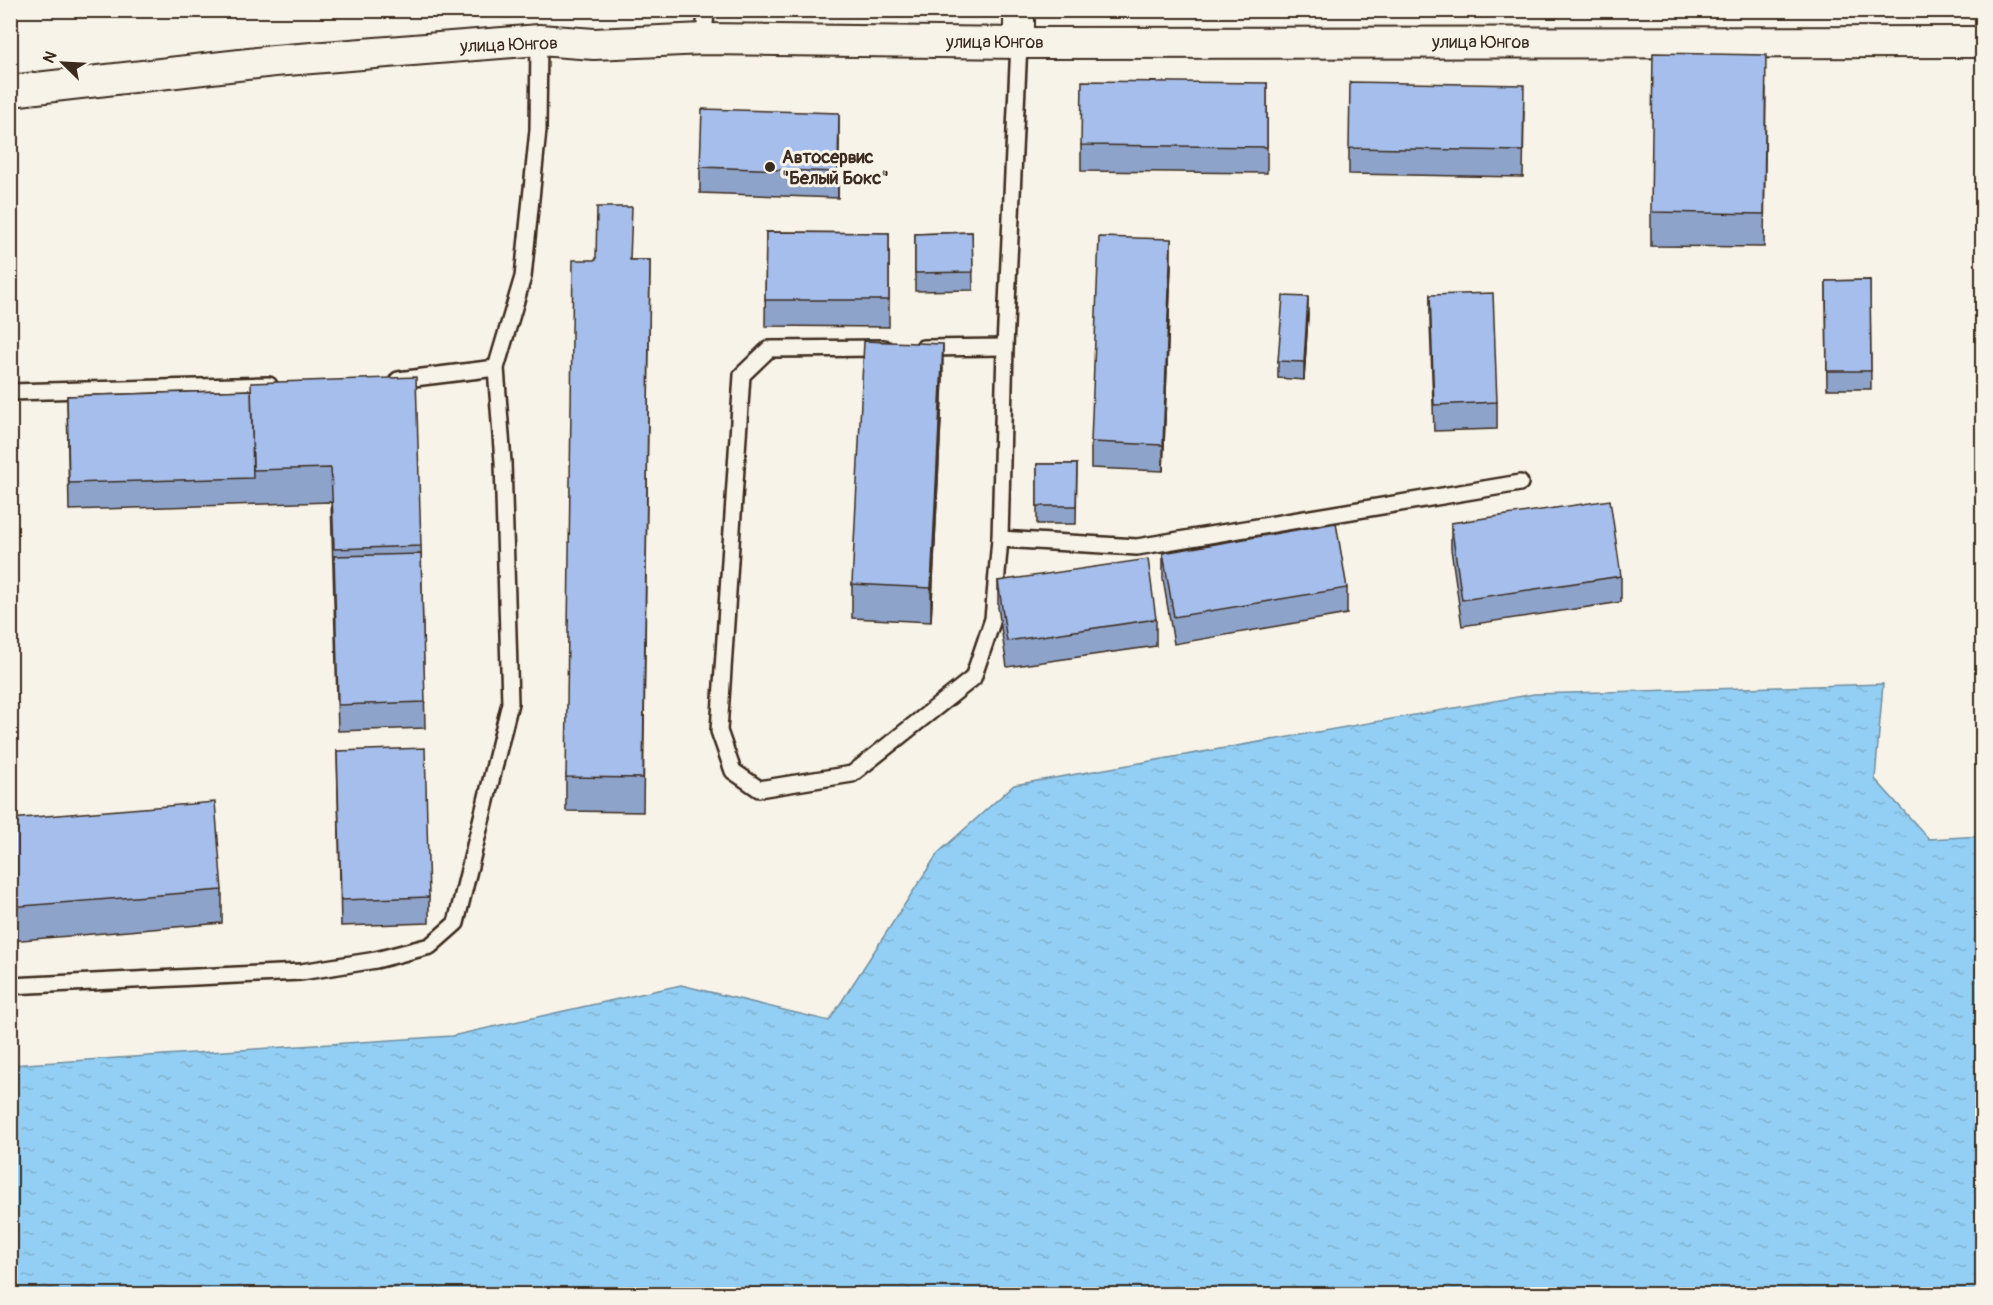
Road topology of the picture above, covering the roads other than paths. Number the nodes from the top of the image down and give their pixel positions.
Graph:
1 (1019, 10) edge
2 (705, 25) edge
3 (539, 40) junction
4 (1983, 42) edge
5 (1019, 43) junction
6 (10, 91) edge
7 (1005, 347) junction
8 (496, 368) junction
9 (388, 382) edge
10 (283, 384) edge
11 (10, 392) edge
12 (1520, 483) dead end
13 (1000, 539) junction
14 (10, 987) edge

1 - 5 street
2 - 3 street, улица Юнгов
2 - 5 street, улица Юнгов
3 - 6 street, улица Юнгов
3 - 8 lane
4 - 5 street, улица Юнгов
5 - 7 lane
7 - 13 lane
7 - 13 lane
8 - 9 lane
8 - 14 lane
10 - 11 lane
12 - 13 lane

